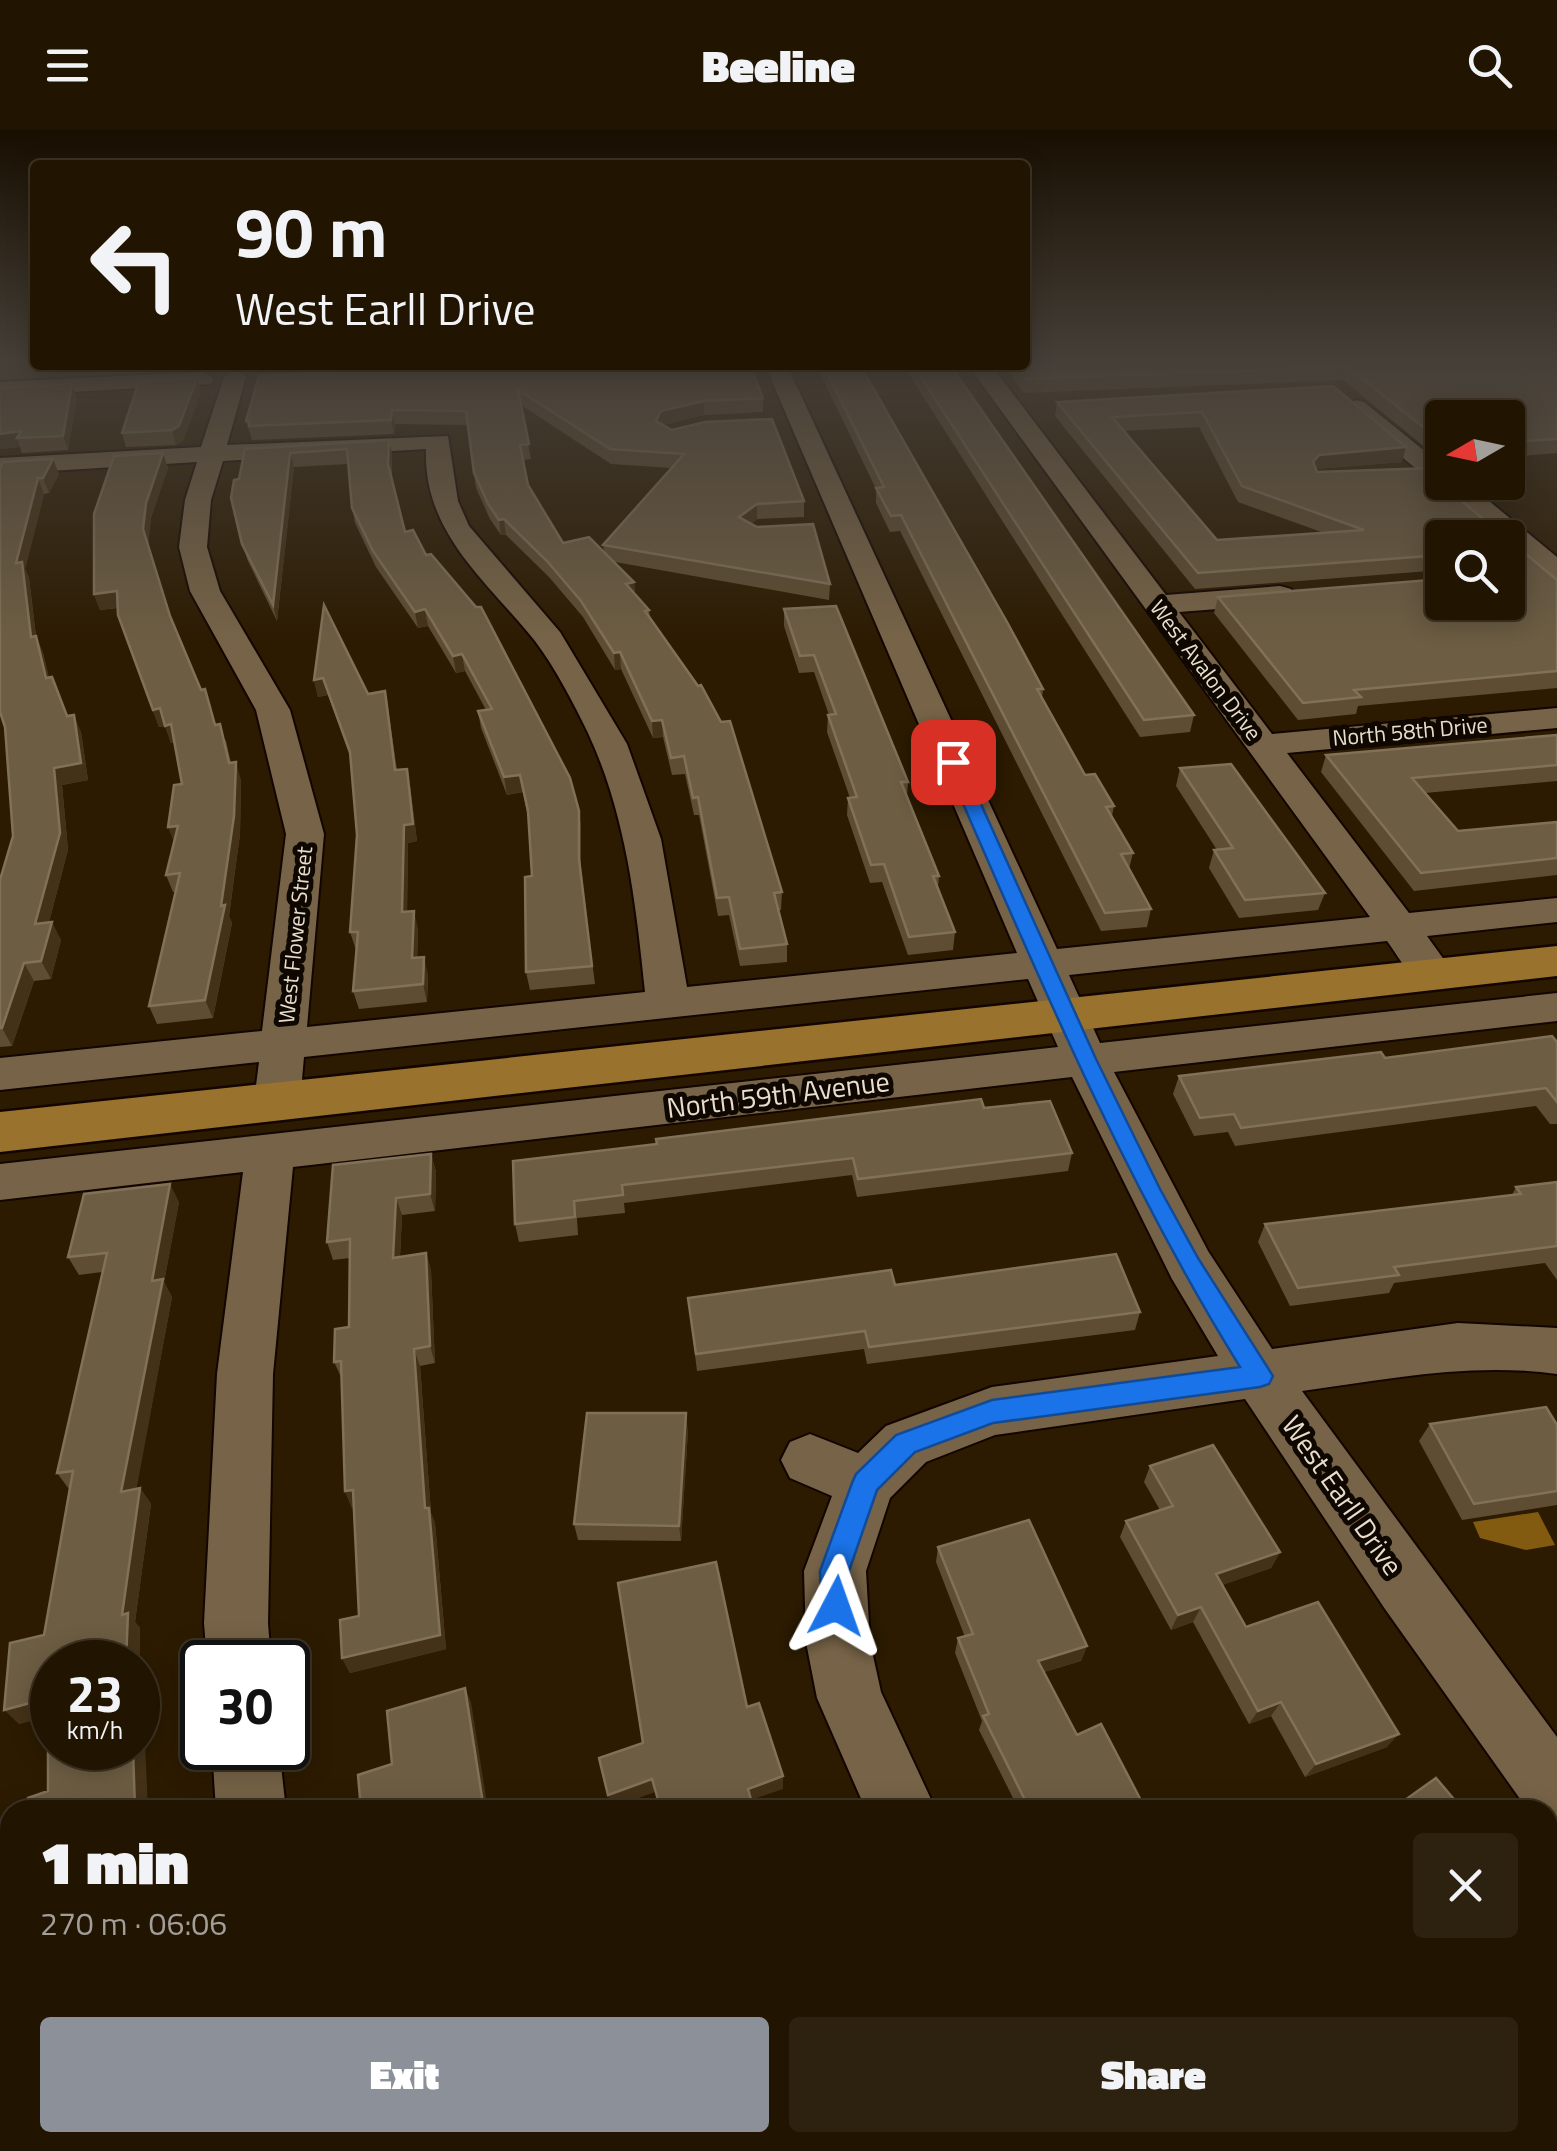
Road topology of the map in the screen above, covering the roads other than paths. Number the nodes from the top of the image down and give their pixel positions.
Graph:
1 (205, 454) edge
2 (211, 454) edge
3 (437, 454) edge
4 (801, 454) edge
5 (1045, 454) edge
6 (0, 466) edge
7 (1398, 474) edge
8 (1425, 476) edge
9 (1470, 500) edge
10 (1557, 572) edge
11 (1525, 576) edge
12 (1310, 593) edge
13 (1157, 605) junction
14 (1557, 718) edge
15 (1263, 745) junction
16 (1557, 910) edge
17 (1398, 926) junction
18 (1557, 961) edge
19 (1045, 964) junction
20 (1434, 975) junction
21 (668, 1004) junction
22 (1557, 1006) edge
23 (1076, 1037) junction
24 (284, 1044) junction
25 (0, 1074) edge
26 (274, 1127) junction
27 (0, 1132) edge
28 (0, 1182) edge
29 (1557, 1351) edge
30 (1260, 1376) junction
31 (810, 1460) dead end
32 (866, 1483) junction
33 (237, 1640) edge
34 (248, 1770) edge
35 (1557, 1793) edge
36 (250, 1800) edge
37 (896, 1800) edge

1 - 6 street
2 - 24 street, West Flower Street
3 - 21 street
4 - 19 street, West Earll Drive
5 - 13 street, West Avalon Drive
7 - 8 street
9 - 10 street
10 - 11 street
12 - 13 street
13 - 15 street, West Avalon Drive
14 - 15 street, North 58th Drive
15 - 17 street, West Avalon Drive
16 - 17 street
17 - 19 street
17 - 20 street, West Avalon Drive
18 - 20 main road, North 59th Avenue
19 - 21 street
19 - 23 street, West Earll Drive
20 - 23 main road, North 59th Avenue
21 - 24 street
22 - 23 street, North 59th Avenue
23 - 26 main road, North 59th Avenue
23 - 30 street, West Earll Drive
24 - 25 street
24 - 26 street, West Flower Street
26 - 27 main road, North 59th Avenue
26 - 28 street, North 59th Avenue
26 - 33 street, West Flower Street
29 - 30 street
30 - 32 street
30 - 35 street, West Earll Drive
31 - 32 street
32 - 37 street
34 - 36 street

